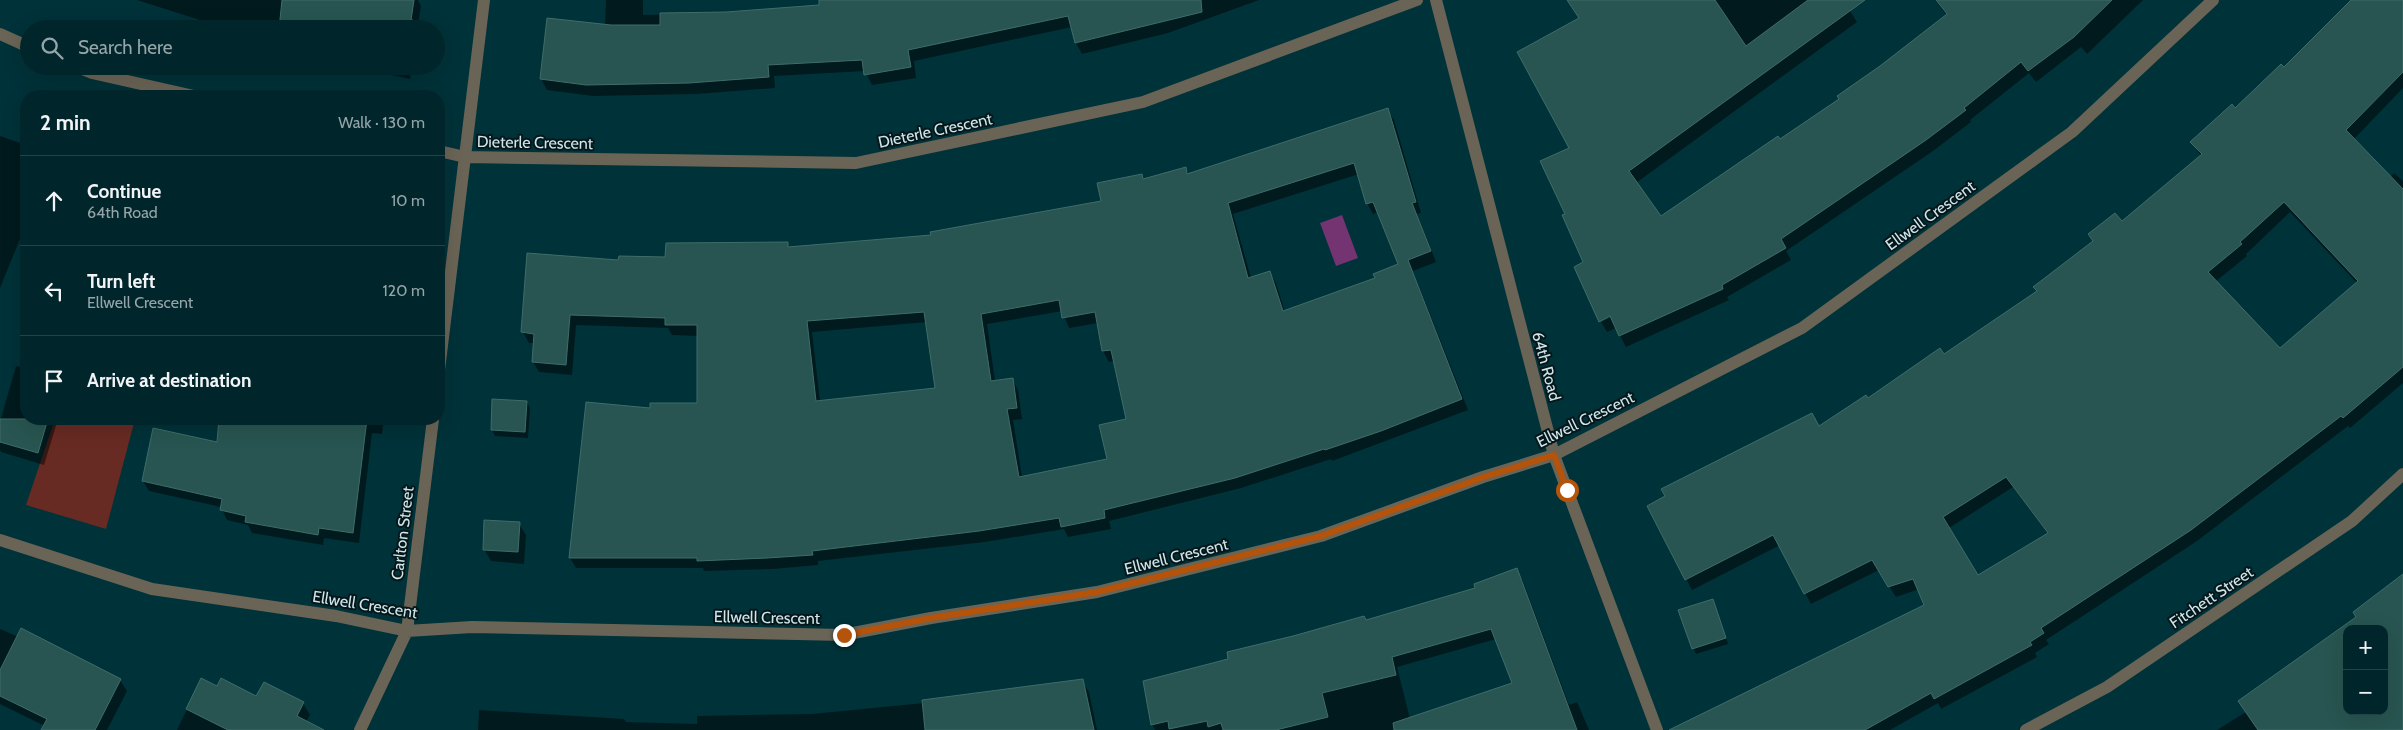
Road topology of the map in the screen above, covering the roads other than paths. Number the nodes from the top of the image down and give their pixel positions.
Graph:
1 (484, 0) edge
2 (1417, 0) edge
3 (1436, 0) edge
4 (2214, 0) edge
5 (0, 34) edge
6 (20, 42) edge
7 (101, 75) edge
8 (167, 90) edge
9 (445, 152) edge
10 (465, 157) junction
11 (445, 321) edge
12 (432, 425) edge
13 (1554, 455) junction
14 (2403, 474) edge
15 (0, 540) edge
16 (407, 630) junction
17 (360, 730) edge
18 (1657, 730) edge
19 (2026, 730) edge

1 - 10 street
2 - 10 street, Dieterle Crescent
3 - 13 street, 64th Road
4 - 13 street, Ellwell Crescent
5 - 6 street
7 - 8 street
9 - 10 street, Dieterle Crescent
10 - 11 street
12 - 16 street, Carlton Street
13 - 16 street, Ellwell Crescent
13 - 18 street, 64th Road
14 - 19 street, Fitchett Street
15 - 16 street, Ellwell Crescent
16 - 17 street, Carlton Street

